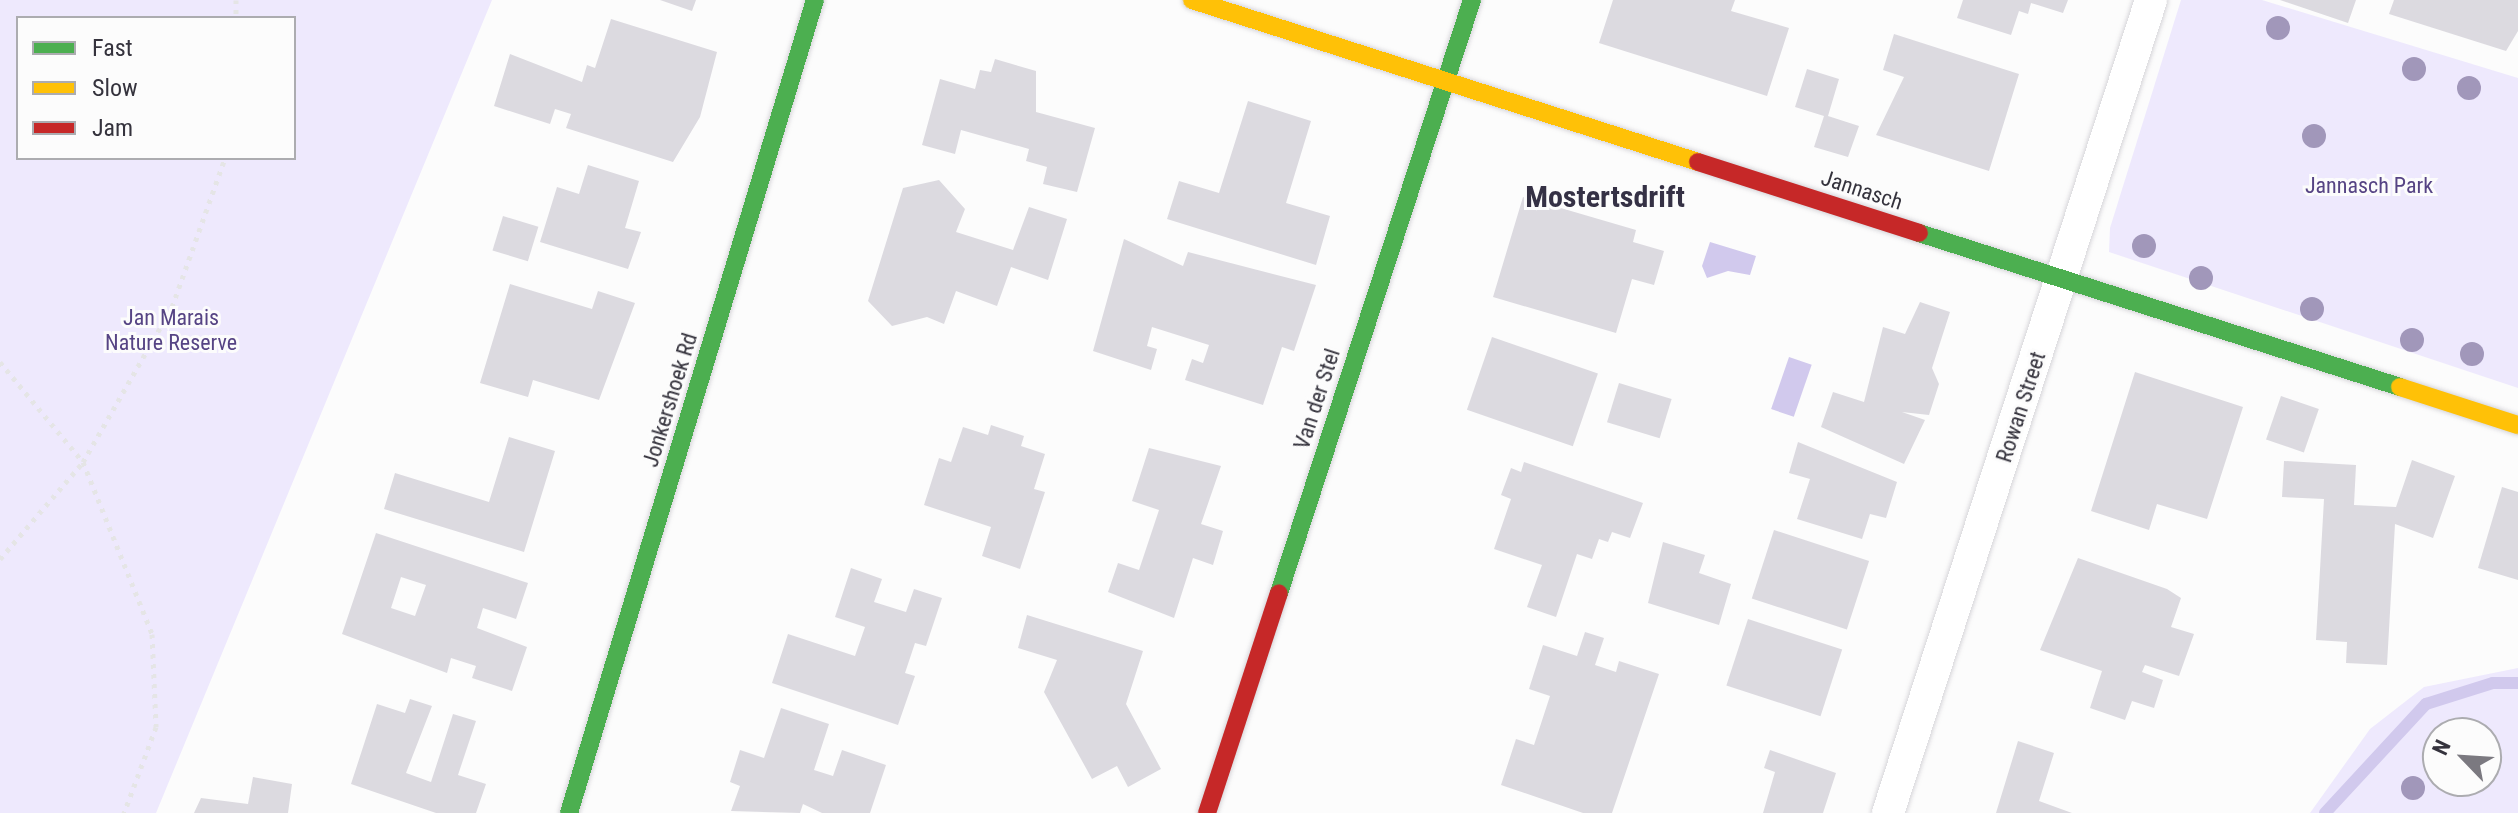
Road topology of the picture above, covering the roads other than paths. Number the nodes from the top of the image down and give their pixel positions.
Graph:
1 (815, 0) edge
2 (1192, 0) edge
3 (1472, 0) edge
4 (2151, 0) edge
5 (1445, 81) junction
6 (2063, 280) junction
7 (2518, 425) edge
8 (569, 813) edge
9 (1207, 813) edge
10 (1888, 813) edge

1 - 8 street, Jonkershoek Rd
2 - 5 street, Jannasch
3 - 5 street, Van der Stel
4 - 6 street, Rowan Street
5 - 6 street, Jannasch
5 - 9 street, Van der Stel
6 - 7 street, Jannasch
6 - 10 street, Rowan Street

